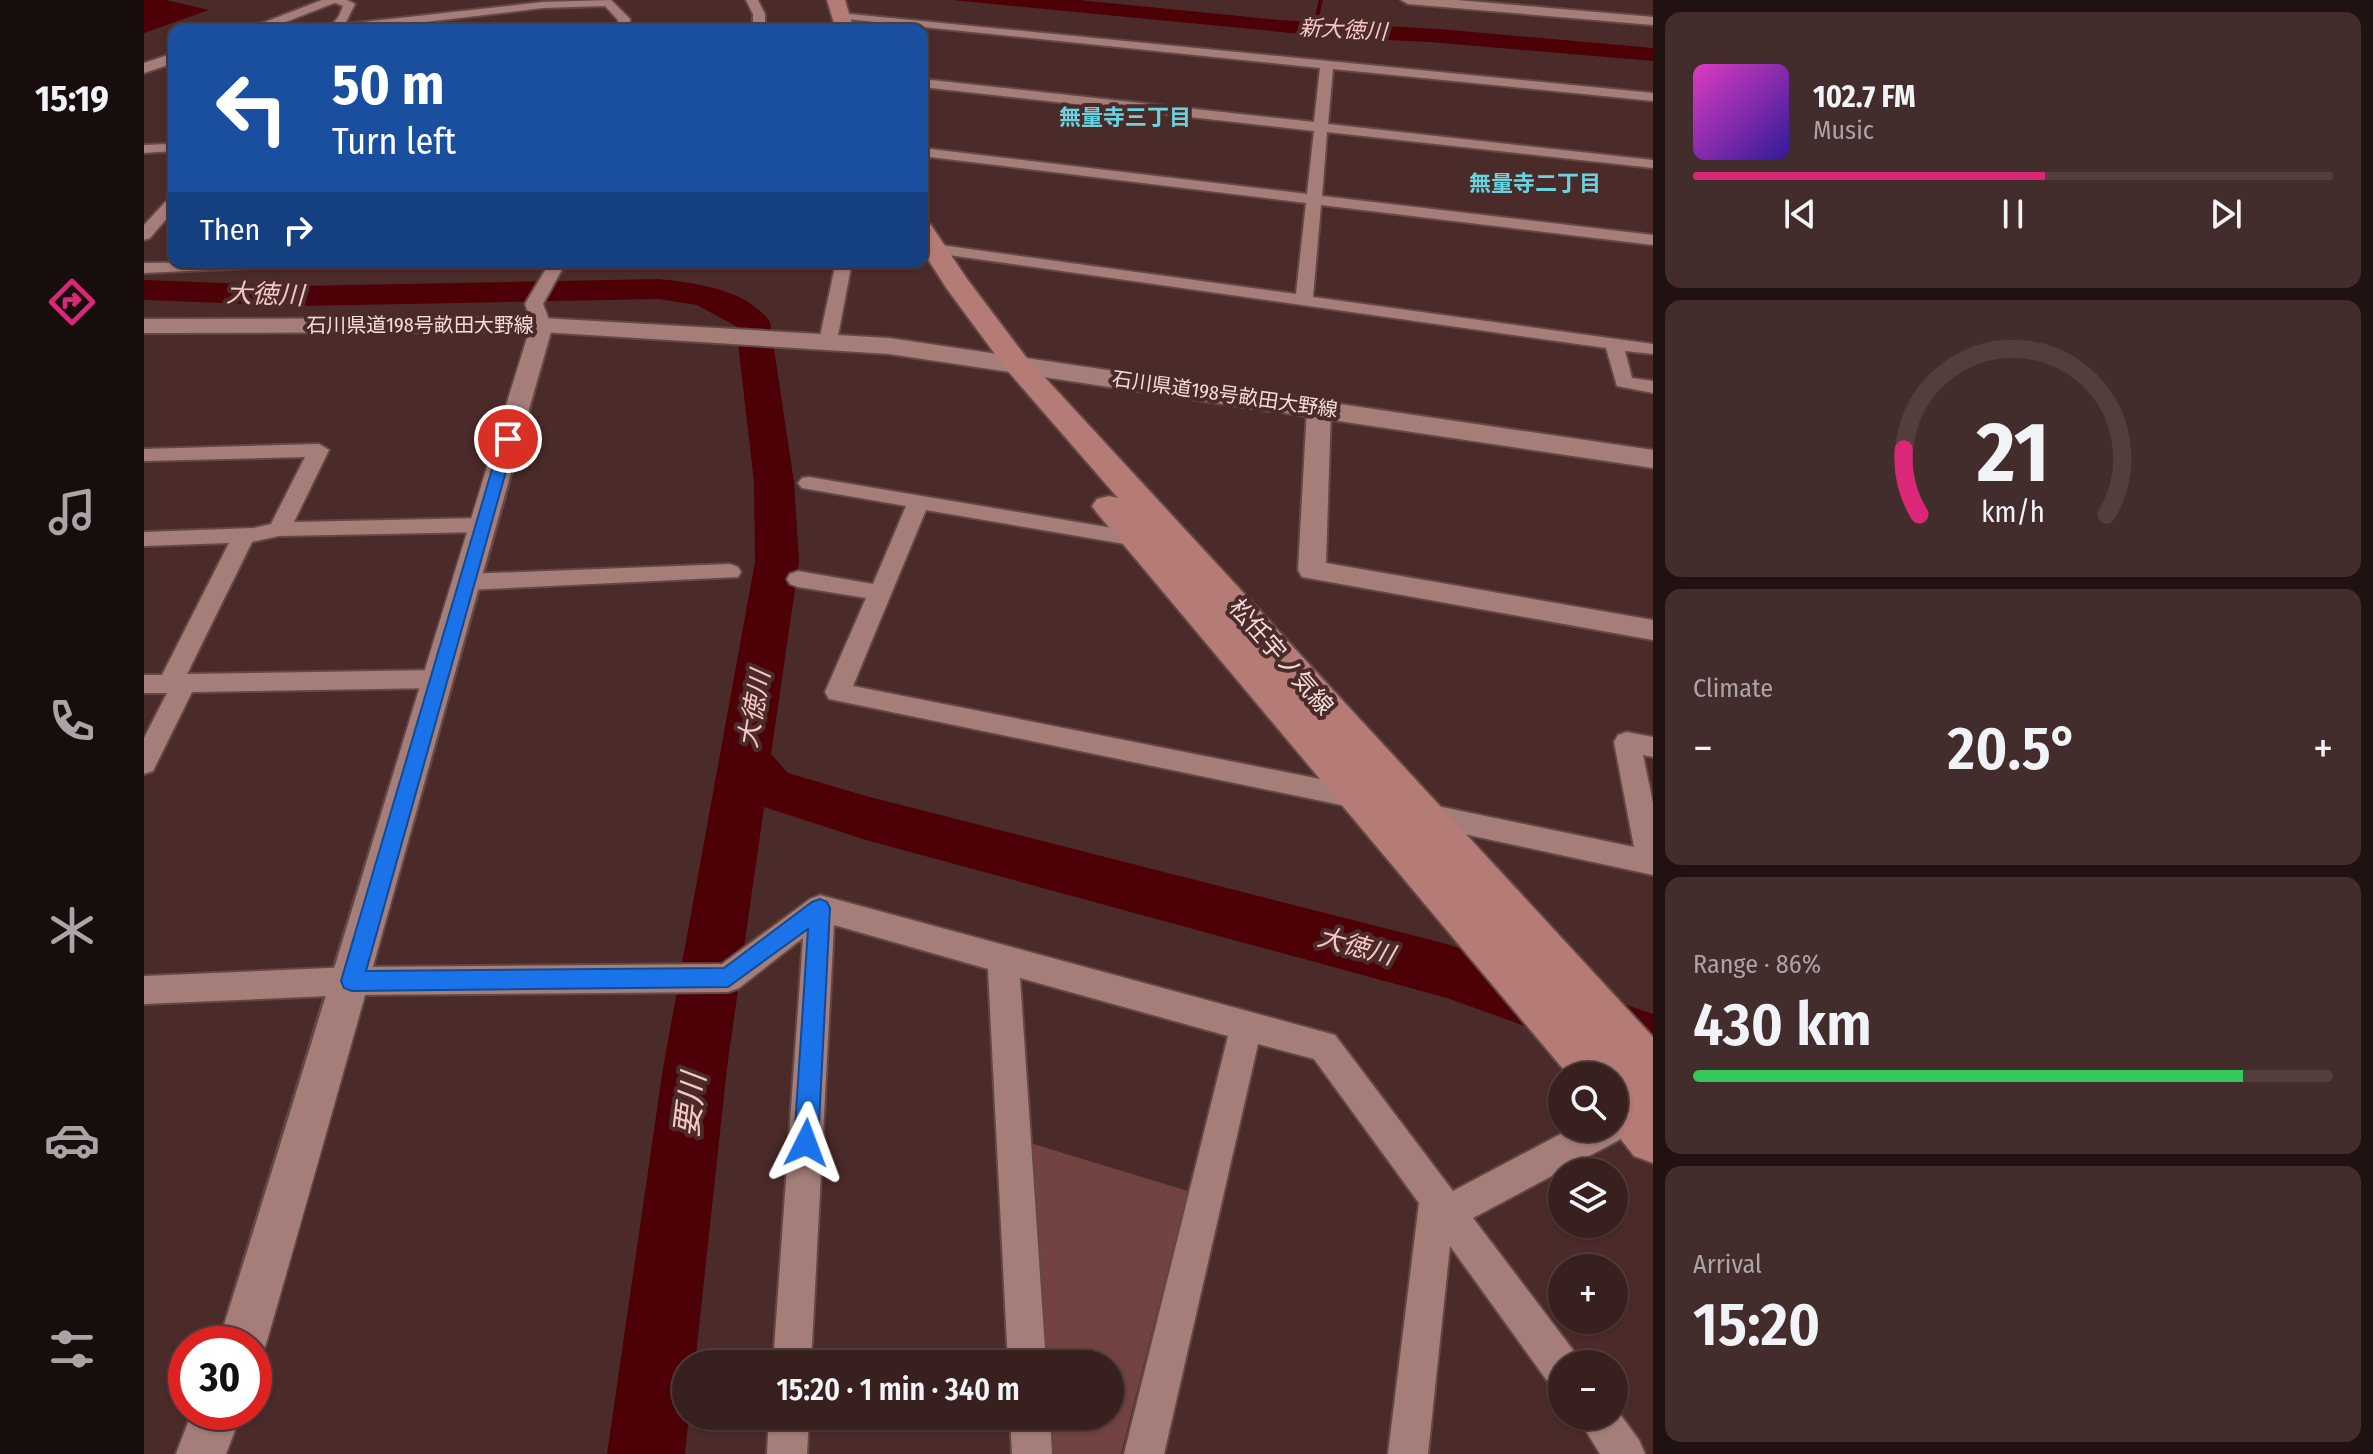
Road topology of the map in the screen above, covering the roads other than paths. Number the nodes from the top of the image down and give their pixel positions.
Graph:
1 (334, 0) edge
2 (752, 0) edge
3 (818, 0) edge
4 (1408, 0) edge
5 (1641, 0) edge
6 (1439, 1) edge
7 (606, 2) edge
8 (546, 3) edge
9 (519, 8) junction
10 (840, 15) edge
11 (397, 21) edge
12 (1652, 23) edge
13 (268, 24) edge
14 (339, 24) edge
15 (376, 24) edge
16 (527, 24) edge
17 (624, 24) edge
18 (759, 24) edge
19 (824, 24) edge
20 (168, 60) edge
21 (1327, 64) junction
22 (144, 68) edge
23 (928, 84) edge
24 (1653, 97) edge
25 (1321, 129) junction
26 (168, 148) dead end
27 (144, 149) edge
28 (928, 153) edge
29 (1653, 164) edge
30 (1312, 199) junction
31 (168, 208) edge
32 (144, 235) edge
33 (1653, 240) edge
34 (928, 248) edge
35 (928, 254) edge
36 (168, 267) edge
37 (144, 268) edge
38 (843, 268) edge
39 (553, 270) edge
40 (1304, 299) junction
41 (538, 314) junction
42 (144, 326) edge
43 (828, 341) junction
44 (1614, 344) junction
45 (1653, 349) edge
46 (999, 361) junction
47 (1653, 387) edge
48 (1319, 408) junction
49 (144, 455) edge
50 (1653, 459) edge
51 (809, 483) dead end
52 (919, 502) junction
53 (482, 525) junction
54 (279, 529) junction
55 (244, 536) junction
56 (144, 539) edge
57 (1139, 540) junction
58 (1183, 548) junction
59 (730, 572) dead end
60 (798, 579) dead end
61 (466, 582) junction
62 (880, 593) junction
63 (1653, 630) edge
64 (436, 679) junction
65 (178, 682) junction
66 (144, 684) edge
67 (1653, 747) edge
68 (144, 764) edge
69 (1361, 798) junction
70 (1419, 813) junction
71 (1652, 863) edge
72 (1477, 905) junction
73 (820, 908) junction
74 (1003, 958) junction
75 (352, 981) junction
76 (144, 990) edge
77 (1246, 1027) junction
78 (1595, 1062) edge
79 (1560, 1142) edge
80 (1442, 1207) junction
81 (247, 1326) edge
82 (793, 1350) edge
83 (1026, 1350) edge
84 (1549, 1350) edge
85 (210, 1430) edge
86 (788, 1430) edge
87 (1031, 1430) edge
88 (1607, 1430) edge
89 (201, 1454) edge
90 (787, 1454) edge
91 (1032, 1454) edge
92 (1144, 1454) edge
93 (1408, 1454) edge
94 (1625, 1454) edge

1 - 13 street
1 - 14 street
2 - 18 street
3 - 19 main road
4 - 6 street
5 - 12 street
6 - 12 street
7 - 8 street
7 - 17 street
8 - 9 street
9 - 11 street
9 - 16 street
10 - 21 street
11 - 15 street
20 - 22 street
21 - 24 street
21 - 25 street
23 - 25 street
25 - 29 street
25 - 30 street
26 - 27 street
28 - 30 street
30 - 33 street
30 - 40 street
31 - 32 street
34 - 40 street
35 - 46 main road, 松任宇ノ気線
36 - 37 street
38 - 43 street
39 - 41 street
40 - 44 street
41 - 42 main road, 石川県道198号畝田大野線
41 - 43 main road, 石川県道198号畝田大野線
41 - 53 street
43 - 46 main road, 石川県道198号畝田大野線
44 - 45 street
44 - 47 street
46 - 48 main road, 石川県道198号畝田大野線
46 - 57 main road, 松任宇ノ気線
46 - 58 main road, 松任宇ノ気線
48 - 50 main road, 石川県道198号畝田大野線
48 - 63 street
49 - 54 street
51 - 52 street
52 - 57 street
52 - 62 street
53 - 54 street
53 - 61 street
54 - 55 street
55 - 56 street
55 - 65 street
57 - 58 street
57 - 69 main road, 松任宇ノ気線
58 - 70 main road, 松任宇ノ気線
59 - 61 street
60 - 62 street
61 - 64 street
62 - 69 street
64 - 65 street
64 - 75 street
65 - 66 street
65 - 68 street
67 - 71 street
69 - 70 street
69 - 72 main road, 松任宇ノ気線
70 - 71 street
70 - 72 main road, 松任宇ノ気線
72 - 78 main road, 松任宇ノ気線
73 - 74 street
73 - 75 street
73 - 82 street
74 - 77 street
74 - 83 street
75 - 76 street
75 - 81 street
77 - 80 street
77 - 92 street
79 - 80 street
80 - 84 street
80 - 93 street
85 - 89 street
86 - 90 street
87 - 91 street
88 - 94 street

